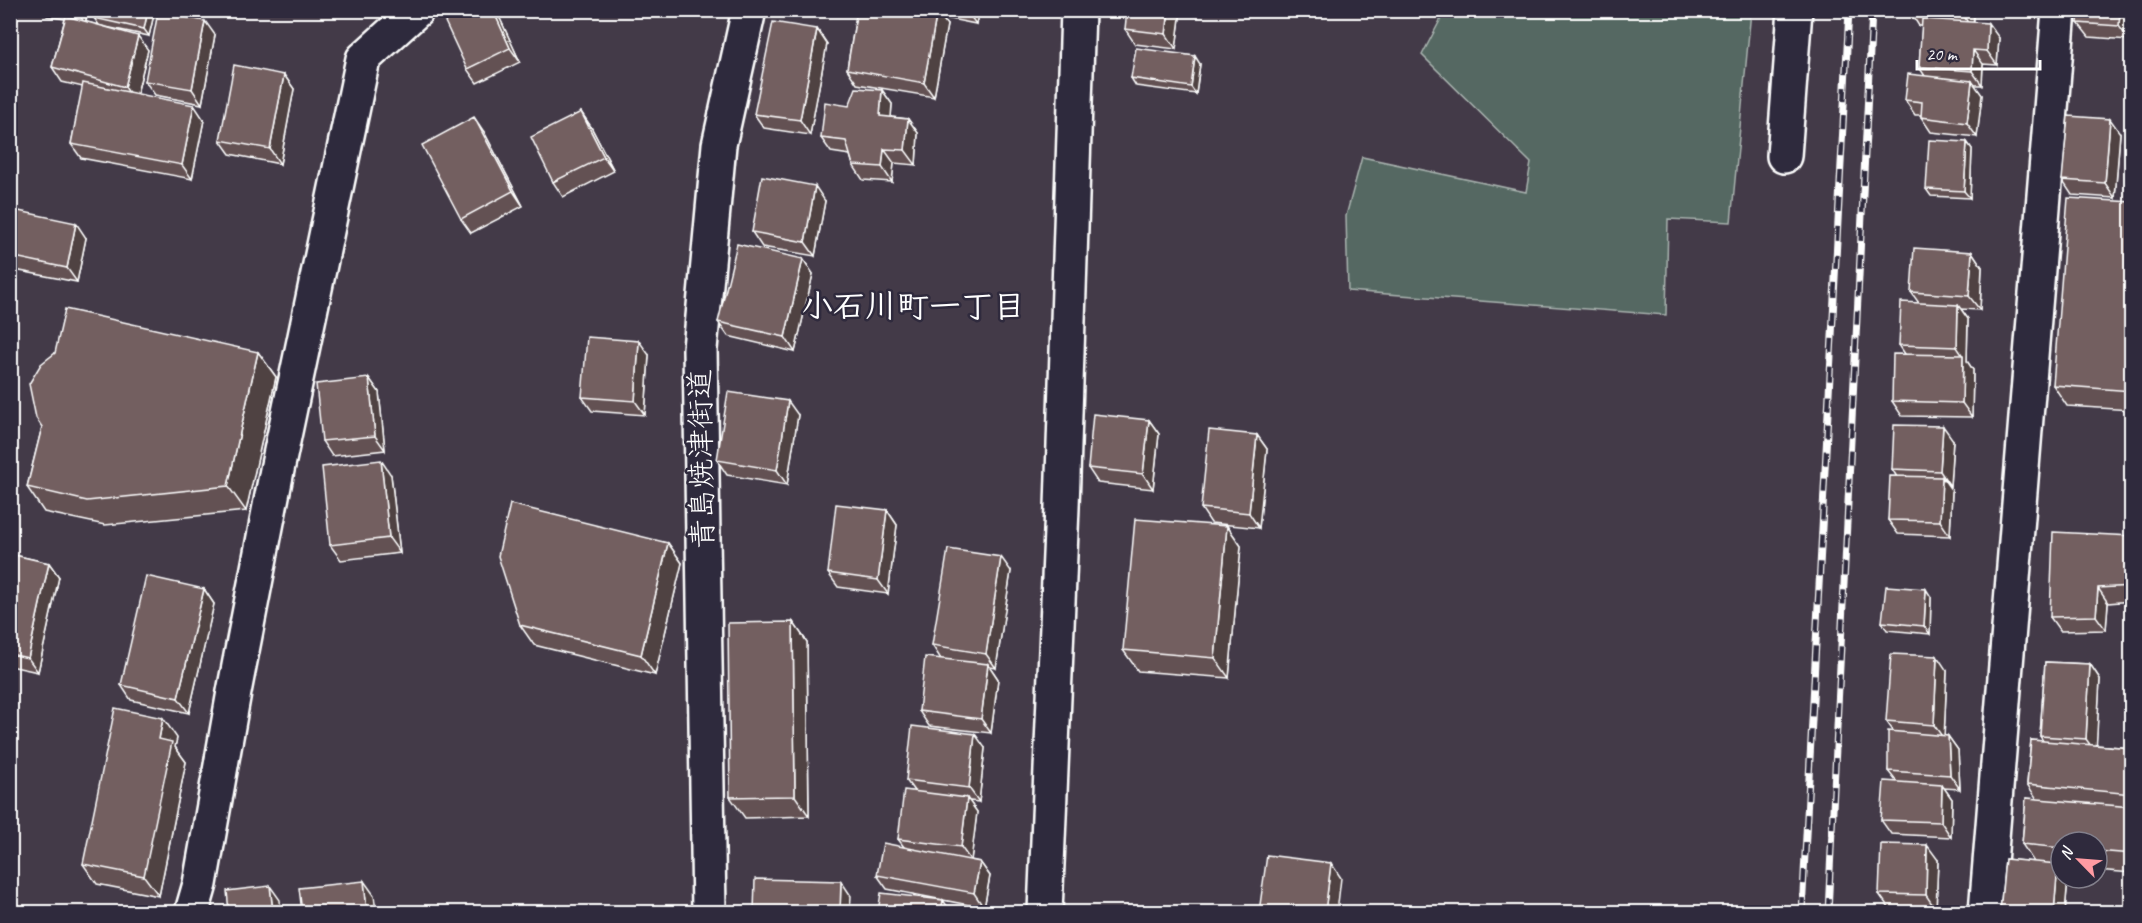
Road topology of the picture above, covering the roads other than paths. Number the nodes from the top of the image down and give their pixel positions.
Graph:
1 (417, 10) edge
2 (749, 10) edge
3 (1078, 10) edge
4 (1795, 10) edge
5 (2059, 10) edge
6 (1784, 156) dead end
7 (192, 912) edge
8 (709, 912) edge
9 (1045, 912) edge
10 (1986, 912) edge

1 - 7 street
2 - 8 street, 青島焼津街道
3 - 9 street
4 - 6 street
5 - 10 street

